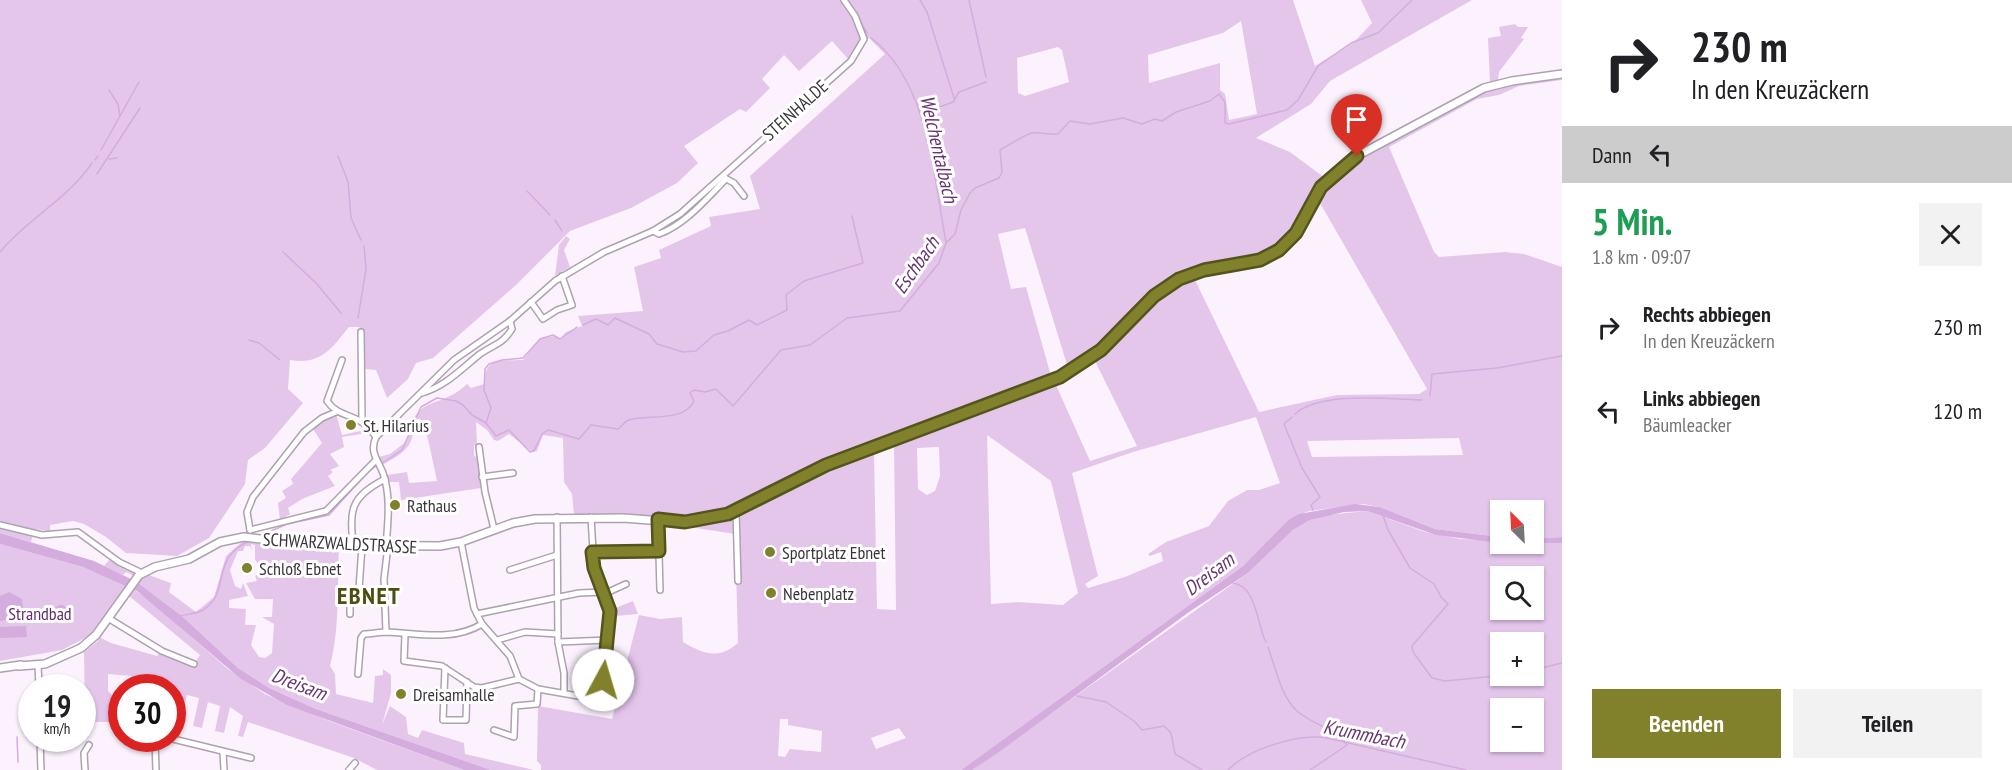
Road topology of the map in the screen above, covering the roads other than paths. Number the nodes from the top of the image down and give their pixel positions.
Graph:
1 (844, 0) edge
2 (1562, 74) edge
3 (723, 177) junction
4 (744, 196) dead end
5 (562, 276) junction
6 (531, 302) junction
7 (510, 321) junction
8 (361, 332) dead end
9 (342, 360) dead end
10 (418, 395) junction
11 (336, 412) junction
12 (363, 420) junction
13 (376, 437) junction
14 (478, 447) dead end
15 (378, 463) junction
16 (513, 473) dead end
17 (482, 477) junction
18 (385, 479) junction
19 (736, 511) junction
20 (557, 517) junction
21 (591, 517) junction
22 (660, 519) junction
23 (0, 525) edge
24 (494, 529) junction
25 (249, 535) junction
26 (461, 542) junction
27 (353, 546) junction
28 (362, 546) junction
29 (387, 546) junction
30 (659, 551) junction
31 (592, 552) junction
32 (557, 555) junction
33 (510, 570) dead end
34 (139, 575) junction
35 (738, 581) dead end
36 (626, 584) dead end
37 (660, 590) dead end
38 (604, 593) junction
39 (557, 597) junction
40 (350, 614) dead end
41 (477, 614) junction
42 (108, 618) junction
43 (482, 624) junction
44 (386, 632) junction
45 (558, 634) junction
46 (405, 635) junction
47 (497, 640) junction
48 (608, 640) junction
49 (558, 642) junction
50 (38, 663) junction
51 (194, 664) dead end
52 (0, 668) edge
53 (446, 668) junction
54 (39, 674) edge
55 (358, 674) dead end
56 (519, 679) junction
57 (466, 682) junction
58 (538, 689) junction
59 (564, 693) junction
60 (494, 730) dead end
61 (186, 743) edge
62 (40, 752) edge
63 (85, 752) edge
64 (155, 752) edge
65 (223, 752) junction
66 (251, 759) dead end
67 (356, 763) dead end
68 (40, 770) edge
69 (85, 770) edge
70 (156, 770) edge
71 (224, 770) edge
72 (349, 770) edge

1 - 3 street, STEINHALDE
2 - 19 main road, SCHWARZWALDSTRASSE
3 - 4 street
3 - 5 street, STEINHALDE
5 - 6 street, STEINHALDE
5 - 6 street
6 - 7 street, STEINHALDE
7 - 10 street, STEINHALDE
7 - 10 street, STEINHALDE
8 - 12 street
9 - 11 street
10 - 13 street, STEINHALDE
11 - 12 street
11 - 25 street
12 - 13 street
13 - 15 street
14 - 17 street
15 - 18 street
15 - 25 street
16 - 17 street
17 - 24 street
18 - 27 street
18 - 29 street
19 - 22 main road, SCHWARZWALDSTRASSE
19 - 35 street
20 - 21 main road, SCHWARZWALDSTRASSE
20 - 24 main road, SCHWARZWALDSTRASSE
20 - 32 street
21 - 22 main road, SCHWARZWALDSTRASSE
21 - 31 street
22 - 30 street
23 - 34 street
24 - 26 main road, SCHWARZWALDSTRASSE
25 - 27 main road, SCHWARZWALDSTRASSE
25 - 34 main road, SCHWARZWALDSTRASSE
26 - 29 main road, SCHWARZWALDSTRASSE
26 - 41 street
27 - 28 main road, SCHWARZWALDSTRASSE
28 - 29 main road, SCHWARZWALDSTRASSE
28 - 40 street
29 - 44 street
30 - 31 street
30 - 37 street
31 - 38 street
32 - 33 street
32 - 39 street
34 - 42 main road
36 - 38 street
38 - 39 street
38 - 48 street
39 - 41 street
39 - 45 street
41 - 43 street
42 - 50 main road
42 - 51 street
43 - 46 street
43 - 47 street
44 - 46 street
44 - 55 street
45 - 47 street
45 - 49 street
46 - 53 street
47 - 56 street
48 - 49 street
48 - 59 street
49 - 59 street
50 - 52 main road
50 - 54 street
53 - 57 street
53 - 57 street
56 - 57 street
56 - 58 street
58 - 59 street
58 - 60 street
61 - 65 street
62 - 68 street
63 - 69 street
64 - 70 street
65 - 66 street
65 - 71 street
67 - 72 street

